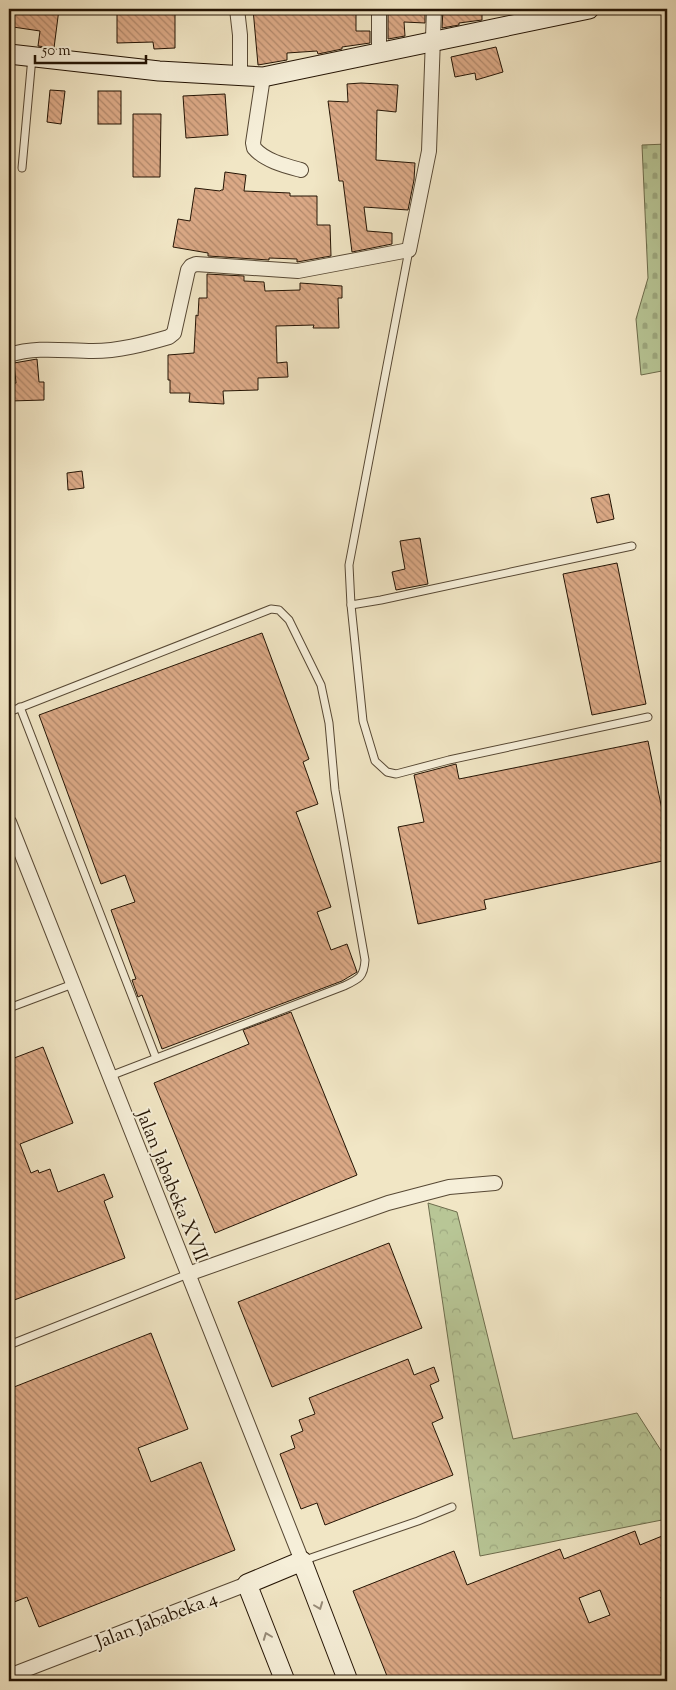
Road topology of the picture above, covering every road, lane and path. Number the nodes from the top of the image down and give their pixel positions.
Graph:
1 (237, 9) edge
2 (379, 9) edge
3 (434, 9) edge
4 (588, 9) edge
5 (553, 12) edge
6 (434, 41) junction
7 (379, 52) junction
8 (9, 54) edge
9 (32, 57) junction
10 (240, 76) junction
11 (263, 78) junction
12 (22, 168) dead end
13 (302, 170) dead end
14 (409, 250) junction
15 (9, 355) edge
16 (632, 546) dead end
17 (350, 605) junction
18 (20, 707) junction
19 (9, 712) edge
20 (648, 717) dead end
21 (9, 822) edge
22 (73, 984) junction
23 (9, 1008) edge
24 (156, 1058) junction
25 (110, 1076) junction
26 (495, 1183) dead end
27 (188, 1274) junction
28 (9, 1346) edge
29 (452, 1507) dead end
30 (302, 1561) junction
31 (247, 1584) junction
32 (9, 1676) edge
33 (285, 1681) edge
34 (348, 1681) edge

1 - 10 street
2 - 7 street
3 - 6 street
4 - 5 main road
5 - 6 main road
6 - 7 main road
6 - 14 street
7 - 11 main road
8 - 9 main road
9 - 10 main road
9 - 12 lane
10 - 11 main road
11 - 13 street
14 - 15 street
14 - 17 lane
16 - 17 lane
17 - 20 lane
18 - 19 lane
18 - 24 lane
18 - 24 lane
21 - 22 street, Jalan Jababeka XVII
22 - 23 lane
22 - 25 street, Jalan Jababeka XVII
24 - 25 lane
25 - 27 street, Jalan Jababeka XVII
26 - 27 street
27 - 28 lane
27 - 30 street, Jalan Jababeka XVII
29 - 30 lane
30 - 31 main road, Jalan Jababeka 4
30 -> 34 main road
31 - 32 street, Jalan Jababeka 4
33 -> 31 main road

